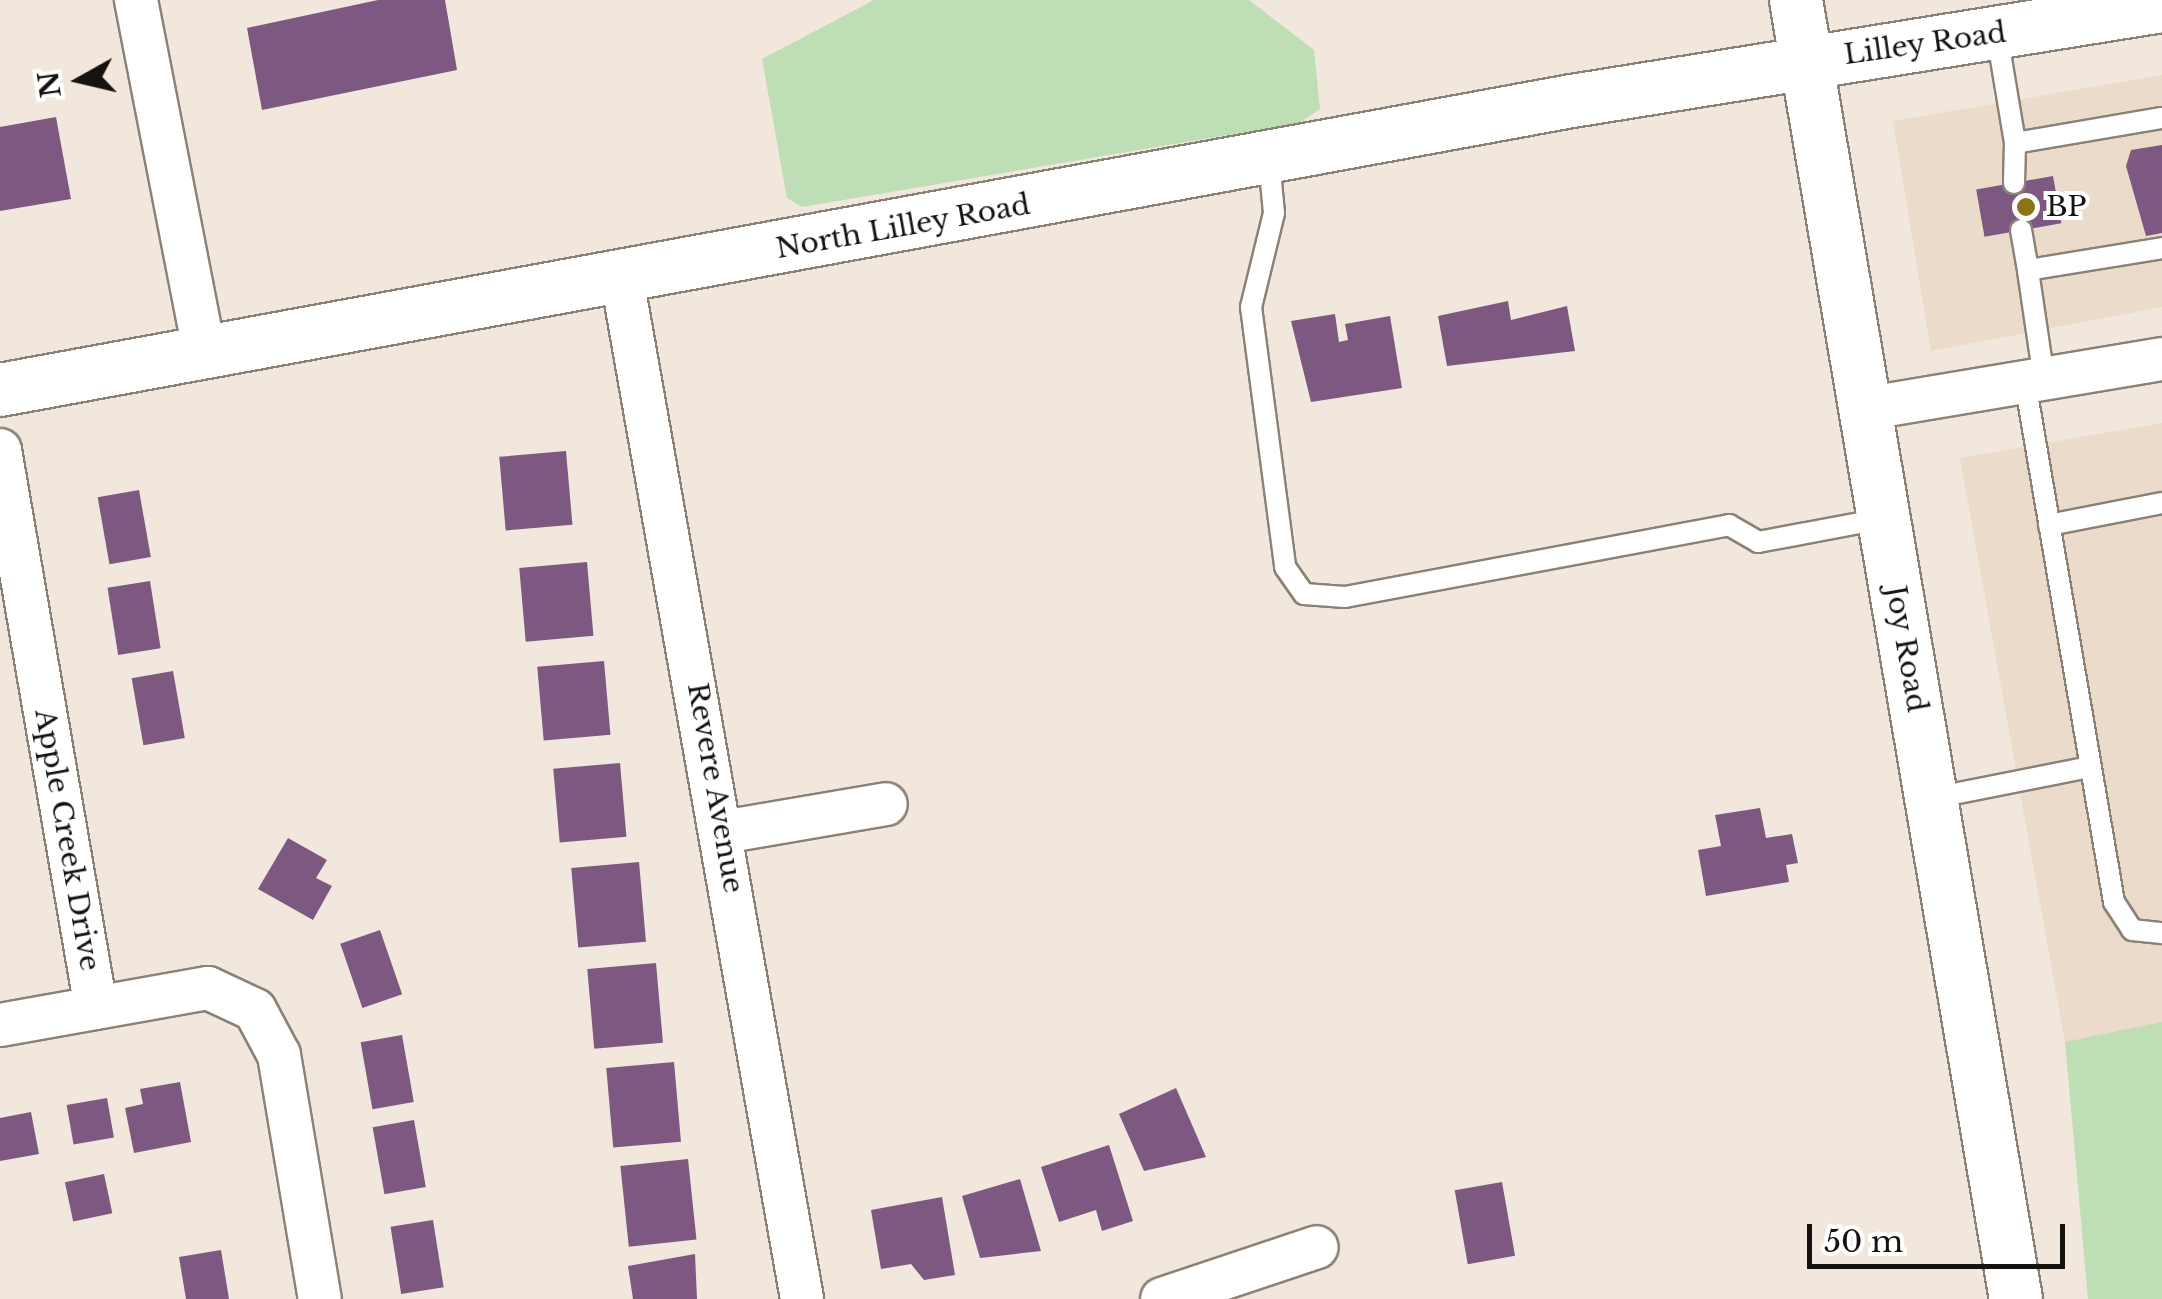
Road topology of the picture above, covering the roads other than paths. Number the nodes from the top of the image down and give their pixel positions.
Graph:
1 (136, 0) edge
2 (1796, 0) edge
3 (2162, 6) edge
4 (1997, 34) junction
5 (1806, 60) junction
6 (2162, 118) edge
7 (2015, 143) junction
8 (1269, 161) junction
9 (2014, 183) dead end
10 (2021, 230) dead end
11 (2162, 248) edge
12 (2028, 270) junction
13 (622, 279) junction
14 (205, 354) junction
15 (2162, 358) edge
16 (2035, 380) junction
17 (0, 390) edge
18 (1863, 409) junction
19 (0, 450) edge
20 (2162, 503) edge
21 (1882, 519) junction
22 (2049, 525) junction
23 (2090, 767) junction
24 (1933, 798) junction
25 (886, 804) dead end
26 (723, 832) junction
27 (2162, 933) edge
28 (96, 1008) junction
29 (0, 1025) edge
30 (1317, 1247) dead end
31 (320, 1299) edge
32 (802, 1299) edge
33 (1162, 1299) edge
34 (2016, 1299) edge

1 - 14 street
2 - 5 street, Joy Road
3 - 4 street, Lilley Road
4 - 5 street, Lilley Road
4 - 7 lane
5 - 8 street, North Lilley Road
5 - 18 street, Joy Road
6 - 7 lane
7 - 9 lane
8 - 13 street, North Lilley Road
8 - 21 lane
10 - 12 lane
11 - 12 lane
12 - 16 lane
13 - 14 street, North Lilley Road
13 - 26 street, Revere Avenue
14 - 17 street, North Lilley Road
15 - 16 street
16 - 18 street
16 - 22 lane
18 - 21 street, Joy Road
19 - 28 street, Apple Creek Drive
20 - 22 lane
21 - 24 street, Joy Road
22 - 23 lane
23 - 24 lane
23 - 27 lane
24 - 34 street, Joy Road
25 - 26 street
26 - 32 street, Revere Avenue
28 - 29 street
28 - 31 street, Apple Creek Drive
30 - 33 street

